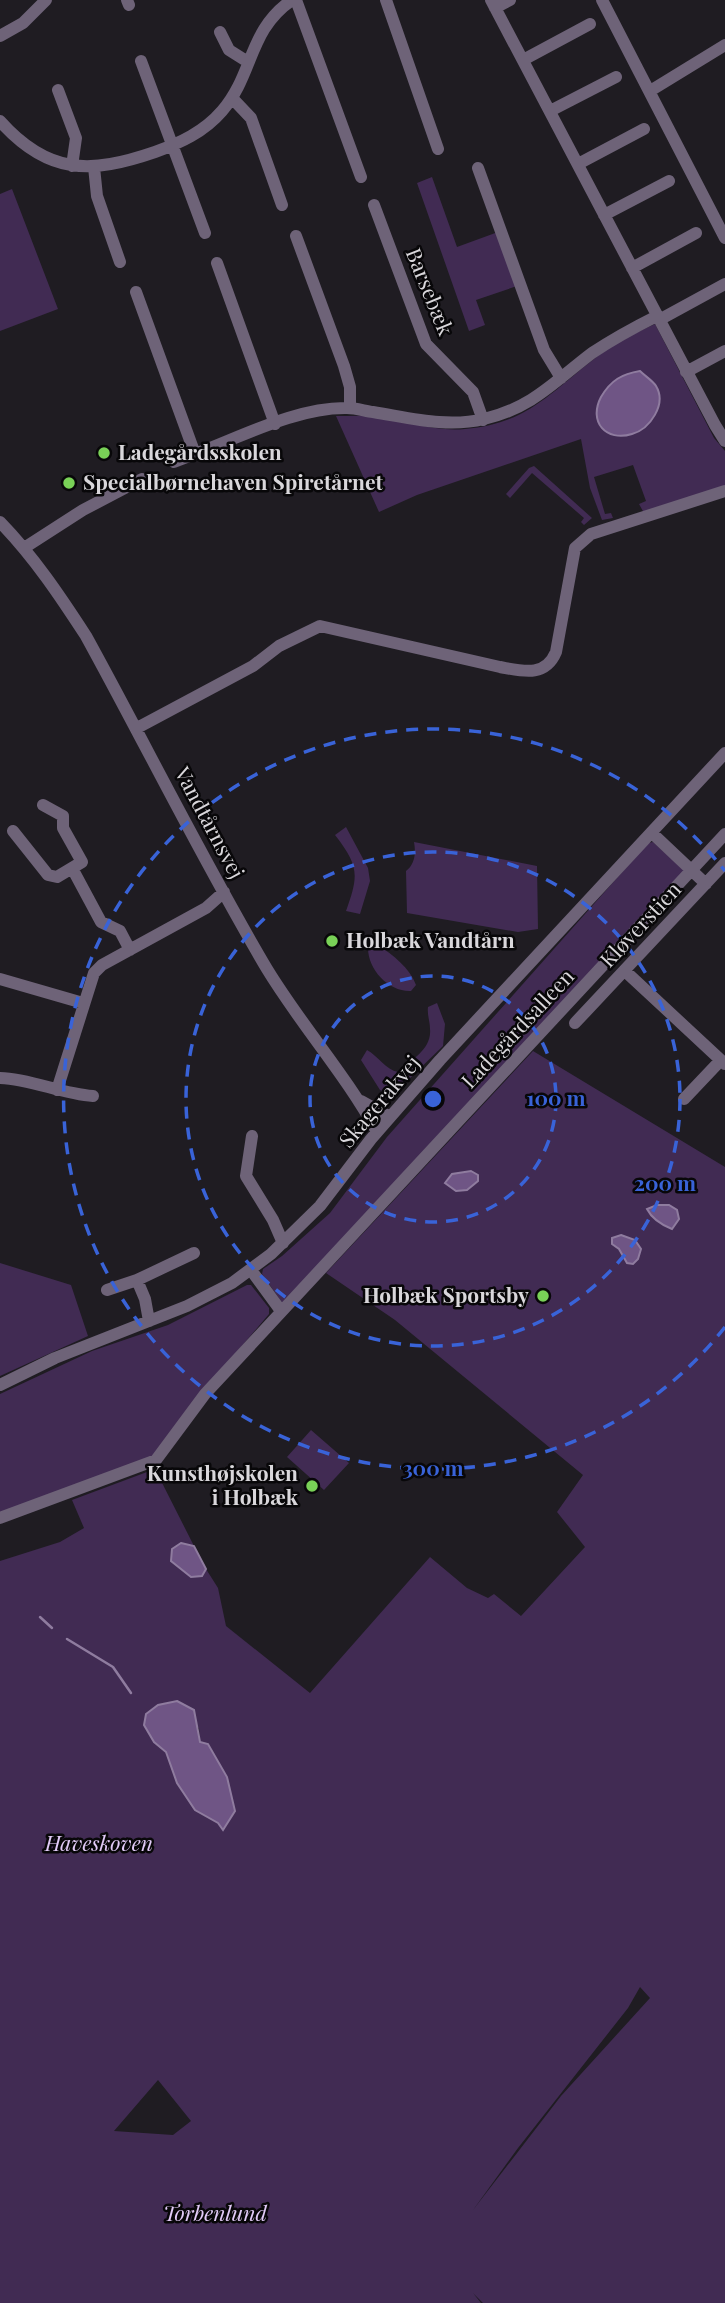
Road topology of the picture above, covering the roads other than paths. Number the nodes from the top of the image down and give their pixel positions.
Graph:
1 (46, 0) edge
2 (294, 0) edge
3 (386, 0) edge
4 (510, 0) edge
5 (602, 0) edge
6 (494, 4) edge
7 (590, 24) dead end
8 (220, 32) dead end
9 (0, 36) edge
10 (725, 45) edge
11 (523, 60) junction
12 (141, 61) dead end
13 (248, 62) junction
14 (616, 77) dead end
15 (58, 90) dead end
16 (650, 91) junction
17 (232, 98) junction
18 (550, 111) junction
19 (0, 121) edge
20 (644, 129) dead end
21 (13, 136) junction
22 (0, 143) edge
23 (173, 146) junction
24 (438, 149) dead end
25 (578, 164) junction
26 (72, 166) junction
27 (94, 167) junction
28 (478, 168) dead end
29 (361, 177) dead end
30 (669, 181) dead end
31 (282, 205) dead end
32 (374, 205) dead end
33 (604, 215) junction
34 (205, 233) dead end
35 (696, 233) dead end
36 (296, 236) dead end
37 (725, 238) edge
38 (120, 262) dead end
39 (217, 263) dead end
40 (632, 268) junction
41 (725, 284) edge
42 (136, 292) dead end
43 (658, 318) junction
44 (725, 351) edge
45 (686, 372) junction
46 (561, 378) junction
47 (350, 407) junction
48 (483, 420) junction
49 (275, 424) junction
50 (725, 441) edge
51 (195, 454) junction
52 (174, 462) dead end
53 (142, 479) dead end
54 (725, 491) edge
55 (0, 522) edge
56 (28, 553) junction
57 (136, 727) junction
58 (725, 753) edge
59 (43, 805) dead end
60 (13, 831) dead end
61 (652, 833) junction
62 (725, 834) edge
63 (725, 863) edge
64 (72, 868) junction
65 (691, 870) junction
66 (706, 884) junction
67 (227, 897) junction
68 (131, 950) junction
69 (625, 971) junction
70 (0, 979) edge
71 (83, 1003) junction
72 (575, 1023) dead end
73 (723, 1062) edge
74 (0, 1078) edge
75 (57, 1090) junction
76 (93, 1096) dead end
77 (684, 1099) dead end
78 (361, 1101) junction
79 (390, 1117) junction
80 (377, 1132) junction
81 (252, 1136) dead end
82 (274, 1220) junction
83 (294, 1233) junction
84 (284, 1243) junction
85 (194, 1252) dead end
86 (251, 1270) junction
87 (137, 1280) junction
88 (107, 1290) dead end
89 (281, 1311) junction
90 (154, 1320) junction
91 (0, 1385) edge
92 (0, 1518) edge

1 - 9 street
2 - 13 street
2 - 29 street
3 - 24 street
4 - 6 street
5 - 16 street
6 - 11 street
7 - 11 street
8 - 13 street
10 - 16 street
11 - 18 street
12 - 23 street
13 - 17 street
14 - 18 street
15 - 26 street
16 - 37 street
17 - 23 street
17 - 31 street
18 - 25 street
19 - 21 street
20 - 25 street
21 - 22 street
21 - 26 street
23 - 27 street
23 - 34 street
25 - 33 street
26 - 27 street
27 - 38 street
28 - 46 street
30 - 33 street
32 - 48 street, Barsebæk
33 - 40 street
35 - 40 street
36 - 47 street
39 - 49 street
40 - 43 street
41 - 43 street
42 - 51 street
43 - 45 street
43 - 46 street
44 - 45 street
45 - 50 street
46 - 48 street
47 - 48 street
47 - 49 street
49 - 51 street
51 - 52 street
53 - 56 street
54 - 57 street
55 - 56 street, Vandtårnsvej
56 - 57 street, Vandtårnsvej
57 - 67 street, Vandtårnsvej
58 - 61 street, Skagerakvej
59 - 64 street
60 - 64 street
61 - 65 street, Kløverstien
61 - 79 street, Skagerakvej
62 - 65 street, Ladegårdsalleen
63 - 66 street, Kløverstien
64 - 68 street
65 - 66 street, Kløverstien
65 - 89 street, Ladegårdsalleen
66 - 69 street, Kløverstien
67 - 68 street
67 - 78 street, Vandtårnsvej
68 - 71 street
69 - 72 street, Kløverstien
69 - 73 street
70 - 71 street
71 - 75 street
73 - 77 street
74 - 75 street
75 - 76 street
78 - 79 street, Vandtårnsvej
78 - 80 street, Vandtårnsvej
79 - 80 street, Skagerakvej
80 - 83 street, Skagerakvej
81 - 82 street
82 - 83 street
82 - 84 street
83 - 84 street, Skagerakvej
84 - 86 street, Skagerakvej
85 - 87 street
86 - 89 street
86 - 90 street, Skagerakvej
87 - 88 street
87 - 90 street
89 - 92 street, Ladegårdsalleen
90 - 91 street, Skagerakvej

